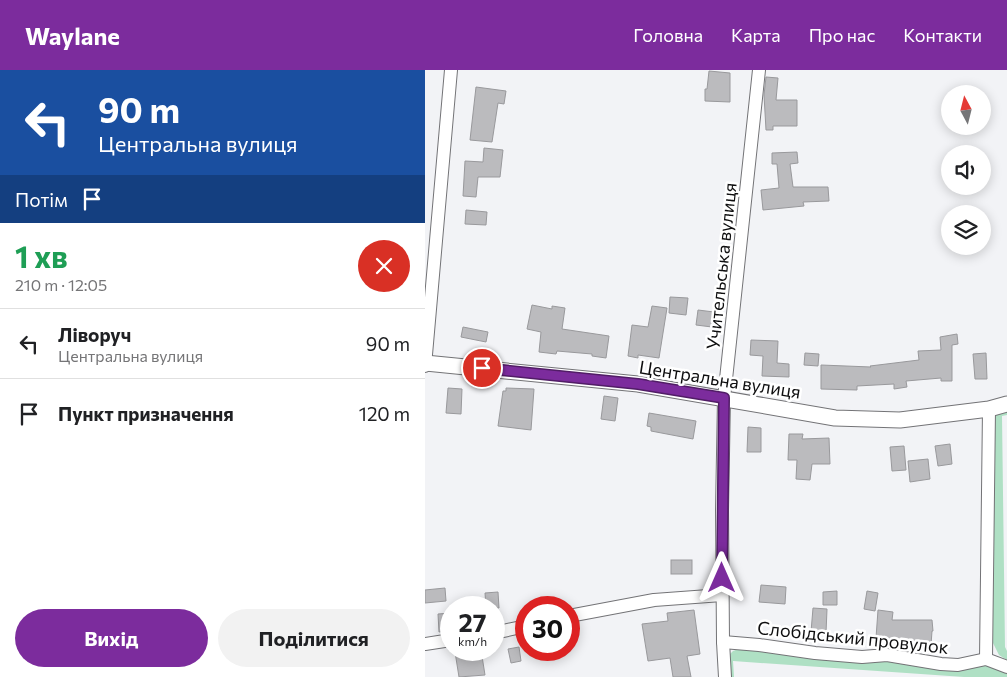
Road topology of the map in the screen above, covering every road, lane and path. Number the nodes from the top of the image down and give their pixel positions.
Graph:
1 (451, 70) edge
2 (759, 70) edge
3 (425, 364) edge
4 (724, 398) junction
5 (1007, 404) edge
6 (989, 410) junction
7 (722, 595) junction
8 (580, 614) edge
9 (440, 642) edge
10 (723, 642) junction
11 (425, 644) edge
12 (986, 659) junction
13 (1007, 667) edge
14 (725, 677) edge

1 - 3 street
2 - 4 street, Учительська вулиця
3 - 4 street, Центральна вулиця
4 - 6 street, Центральна вулиця
4 - 7 street, Учительська вулиця
5 - 6 street, Центральна вулиця
6 - 12 street
7 - 8 street
7 - 10 street, Учительська вулиця
9 - 11 street
10 - 12 street, Слобідський провулок
10 - 14 street, Учительська вулиця
12 - 13 street

